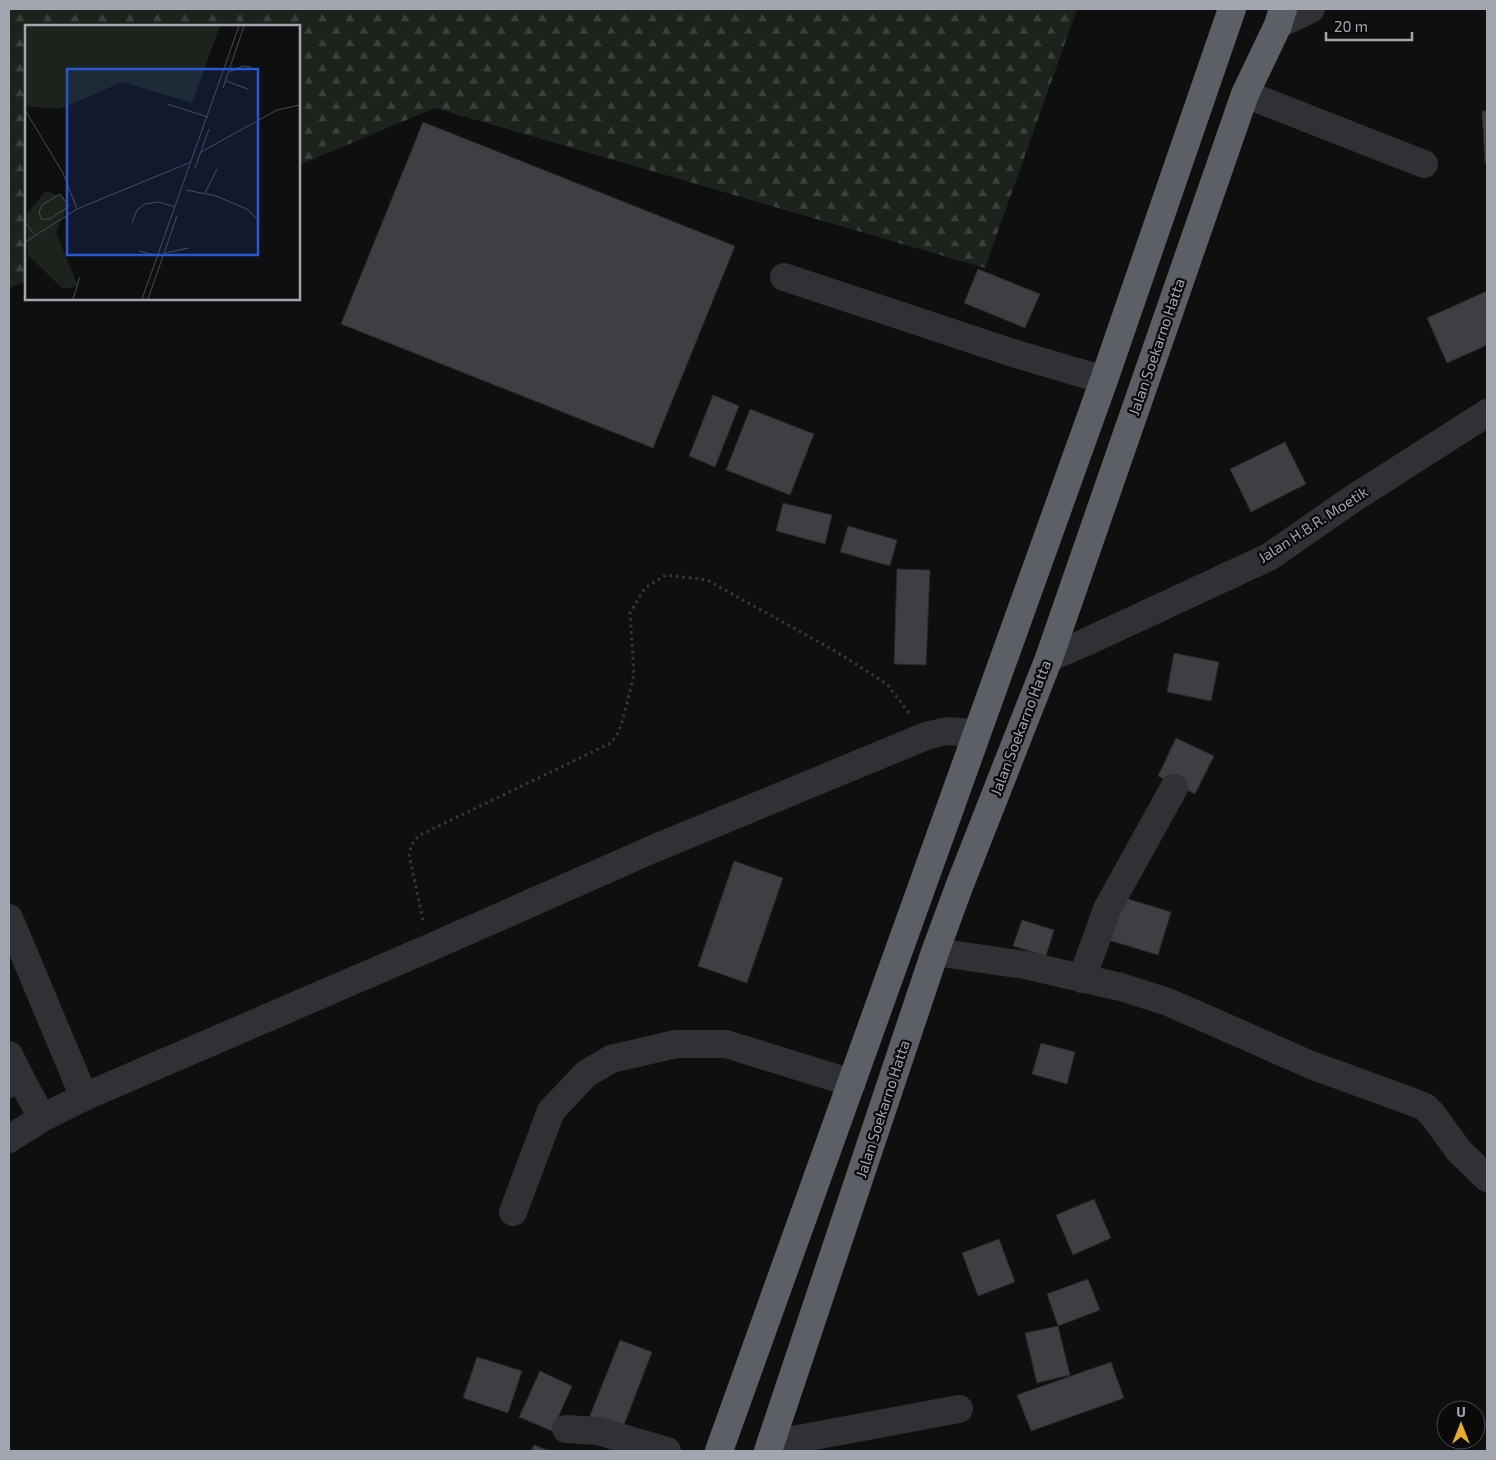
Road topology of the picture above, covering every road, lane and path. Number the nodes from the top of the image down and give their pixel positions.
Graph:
1 (1232, 9) edge
2 (1311, 9) edge
3 (1280, 17) edge
4 (1245, 94) junction
5 (1424, 164) dead end
6 (784, 277) dead end
7 (1104, 380) junction
8 (1487, 413) edge
9 (1049, 658) junction
10 (976, 733) junction
11 (926, 736) junction
12 (1174, 788) dead end
13 (9, 918) edge
14 (429, 948) junction
15 (935, 952) junction
16 (1082, 979) junction
17 (13, 1072) edge
18 (852, 1083) junction
19 (84, 1097) junction
20 (42, 1118) junction
21 (9, 1139) edge
22 (1487, 1178) edge
23 (513, 1212) dead end
24 (959, 1409) dead end
25 (566, 1429) dead end
26 (770, 1448) edge
27 (666, 1451) edge
28 (718, 1451) edge

1 - 7 highway
2 - 3 street
3 - 4 highway, Jalan Soekarno Hatta
4 - 5 street
4 - 9 highway, Jalan Soekarno Hatta
6 - 7 street
7 - 10 highway
8 - 9 street, Jalan H.B.R. Moetik
9 - 15 highway, Jalan Soekarno Hatta
10 - 11 street
10 - 18 highway
11 - 14 street
11 - 14 path
12 - 16 street
13 - 19 street
14 - 19 street
15 - 16 street
15 - 26 highway, Jalan Soekarno Hatta
16 - 22 street
17 - 20 street
18 - 23 street
18 - 28 highway
19 - 20 street
20 - 21 street
24 - 26 street
25 - 27 street

